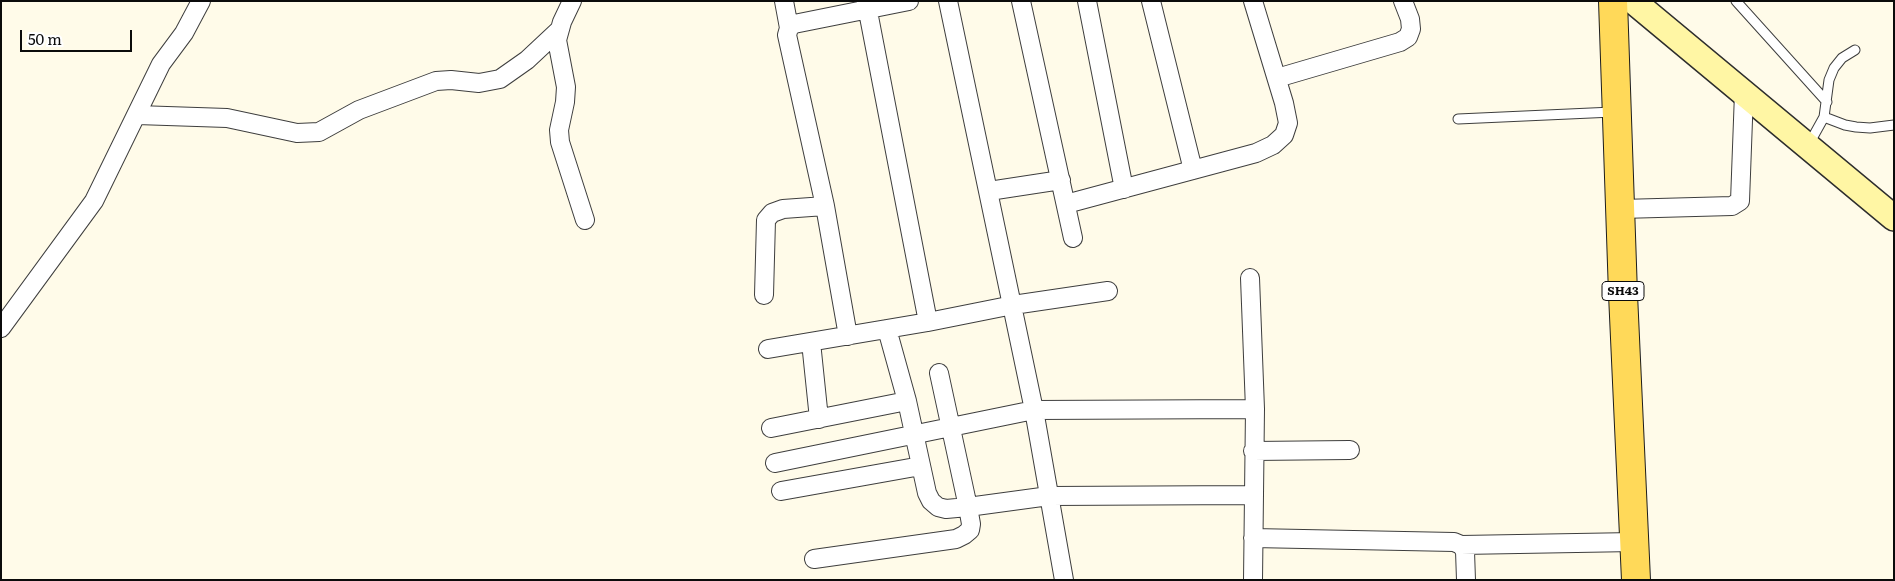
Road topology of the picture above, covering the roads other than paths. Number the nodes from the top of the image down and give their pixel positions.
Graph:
1 (201, 1) edge
2 (572, 1) edge
3 (784, 1) edge
4 (909, 1) edge
5 (948, 1) edge
6 (1021, 1) edge
7 (1087, 1) edge
8 (1151, 1) edge
9 (1253, 1) edge
10 (1403, 1) edge
11 (1613, 1) edge
12 (1633, 1) edge
13 (1736, 1) edge
14 (867, 5) edge
15 (789, 28) junction
16 (558, 31) junction
17 (1855, 50) dead end
18 (1277, 78) junction
19 (1744, 93) junction
20 (1827, 102) junction
21 (1616, 112) junction
22 (136, 115) junction
23 (1824, 117) junction
24 (1458, 120) dead end
25 (1894, 125) edge
26 (1808, 146) junction
27 (1193, 170) junction
28 (1061, 180) junction
29 (1124, 189) junction
30 (989, 191) junction
31 (1066, 204) junction
32 (825, 206) junction
33 (1621, 210) junction
34 (1894, 218) edge
35 (585, 220) dead end
36 (1073, 238) dead end
37 (1250, 278) dead end
38 (1108, 291) dead end
39 (764, 295) dead end
40 (1013, 305) junction
41 (928, 322) junction
42 (1, 328) edge
43 (887, 329) junction
44 (848, 336) junction
45 (811, 342) junction
46 (768, 349) dead end
47 (939, 373) dead end
48 (907, 401) junction
49 (1255, 409) junction
50 (1034, 410) junction
51 (819, 419) junction
52 (950, 427) junction
53 (772, 428) dead end
54 (914, 435) junction
55 (1350, 450) dead end
56 (1253, 451) junction
57 (775, 462) dead end
58 (921, 466) junction
59 (781, 491) dead end
60 (1253, 495) junction
61 (1049, 496) junction
62 (968, 507) junction
63 (1253, 538) junction
64 (1634, 542) junction
65 (1461, 545) junction
66 (814, 559) dead end
67 (1064, 580) edge
68 (1253, 580) edge
69 (1466, 580) edge
70 (1636, 580) edge

1 - 22 street
2 - 16 street
3 - 15 street
4 - 14 street
5 - 30 street
6 - 28 street
7 - 29 street
8 - 27 street
9 - 18 street
10 - 18 street
11 - 21 main road, SH43
12 - 19 street
13 - 20 lane
14 - 15 street
14 - 41 street
15 - 32 street
16 - 22 street
16 - 35 street
17 - 20 lane
18 - 27 street
19 - 26 street
19 - 33 street
20 - 23 lane
21 - 24 lane
21 - 33 main road, SH43
22 - 42 street
23 - 25 lane
23 - 26 lane
26 - 34 street
27 - 29 street
28 - 30 street
28 - 31 street
29 - 31 street
30 - 40 street
31 - 36 street
32 - 39 street
32 - 44 street
33 - 64 main road, SH43
37 - 49 street
38 - 40 street
40 - 41 street
40 - 50 street
41 - 43 street
43 - 44 street
43 - 48 street
44 - 45 street
45 - 46 street
45 - 51 street
47 - 52 street
48 - 51 street
48 - 54 street
49 - 50 street
49 - 56 street
50 - 52 street
50 - 61 street
51 - 53 street
52 - 54 street
52 - 62 street
54 - 57 street
54 - 58 street
55 - 56 street
56 - 60 street
58 - 59 street
58 - 62 street
60 - 61 street
60 - 63 street
61 - 62 street
61 - 67 street
62 - 66 street
63 - 65 street
63 - 68 street
64 - 65 street
64 - 70 main road, SH43
65 - 69 street

